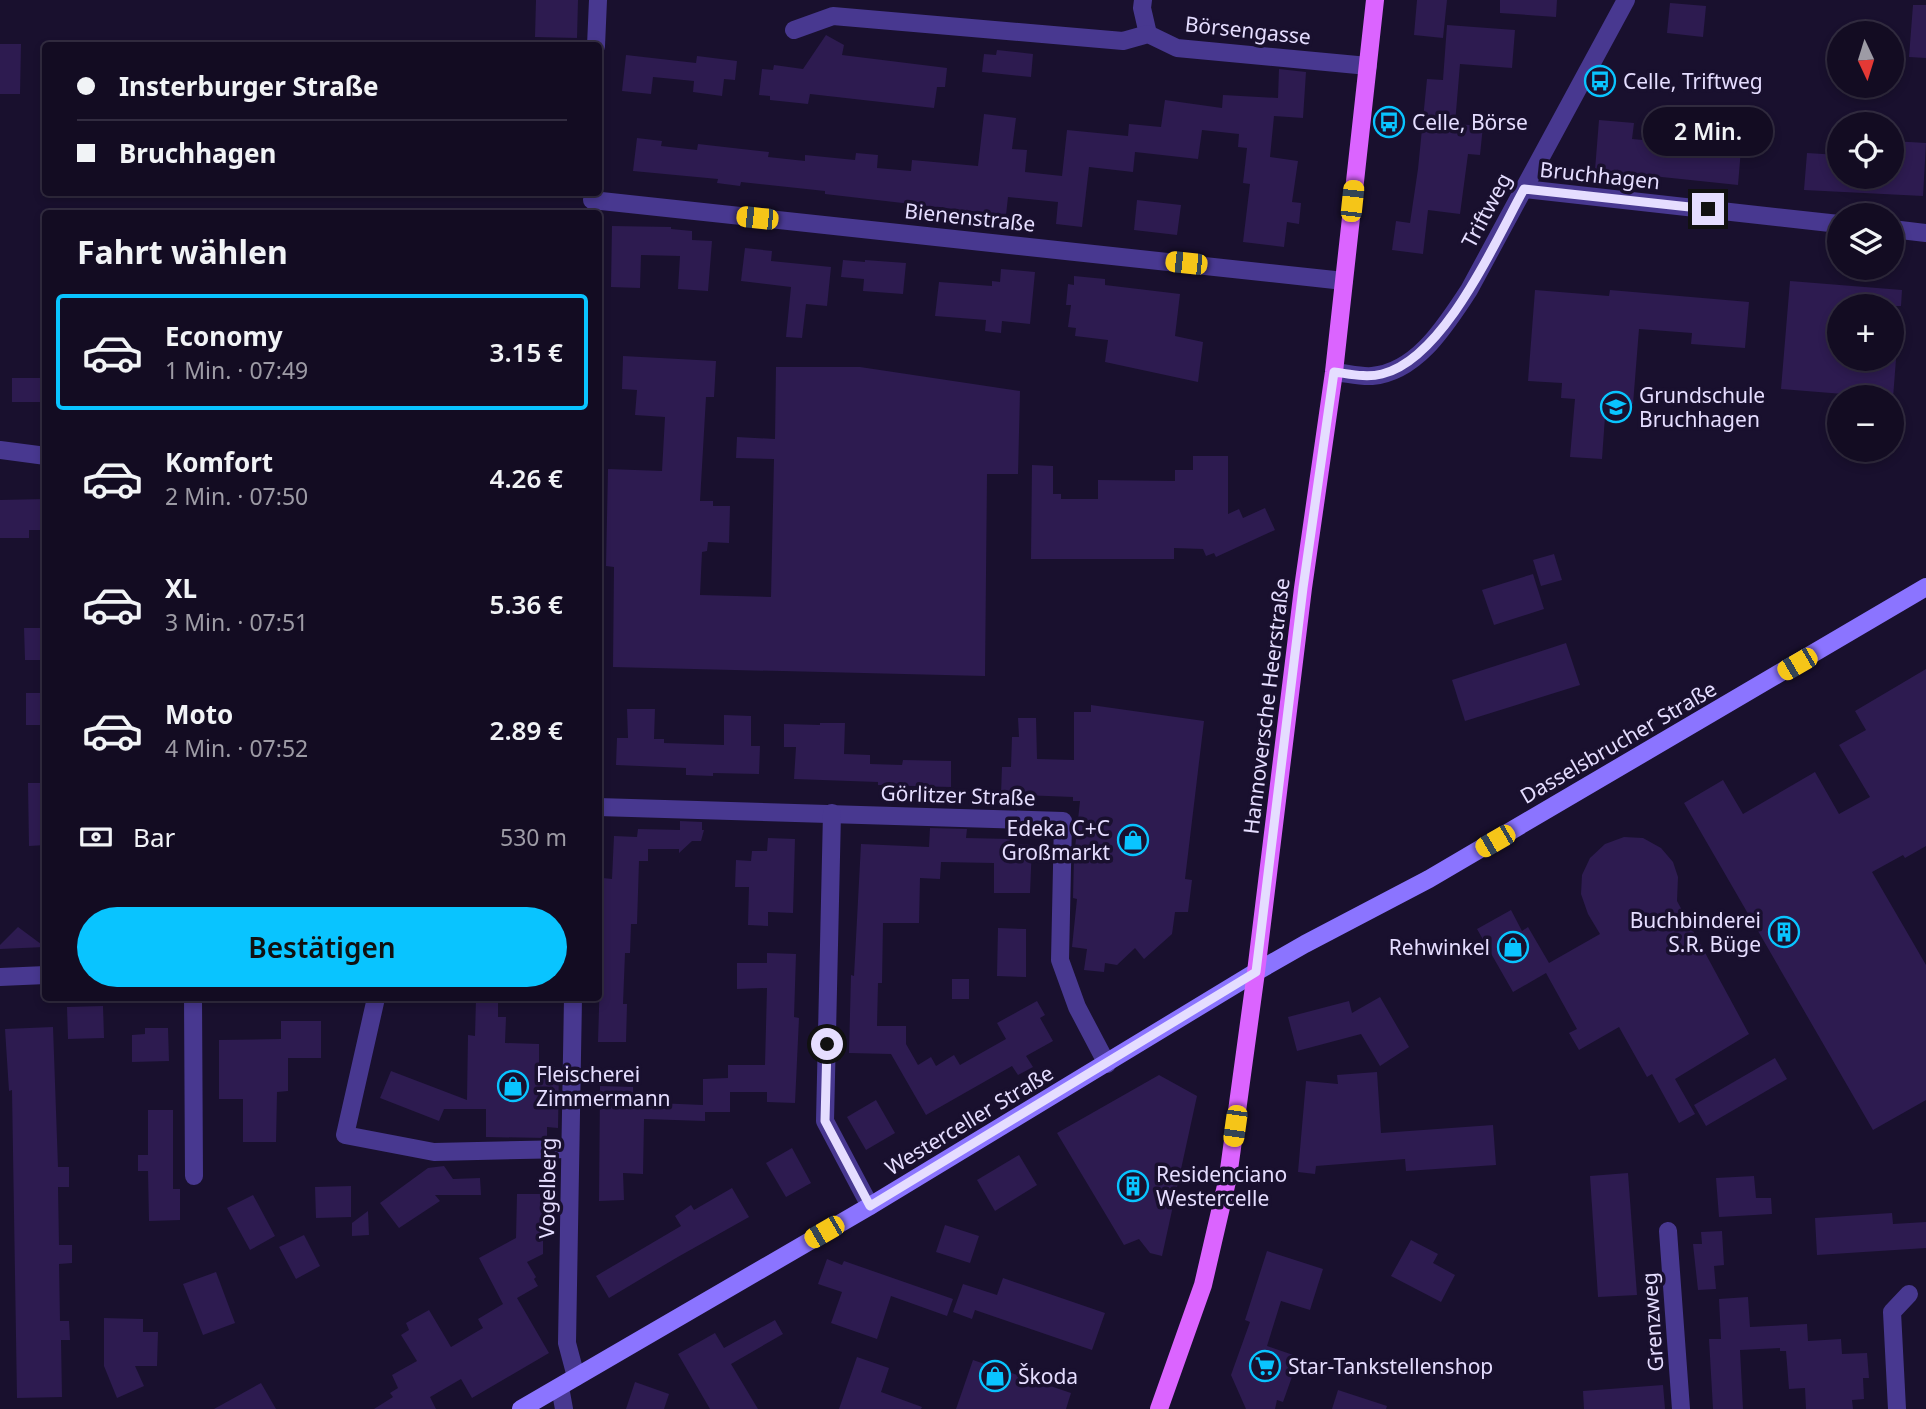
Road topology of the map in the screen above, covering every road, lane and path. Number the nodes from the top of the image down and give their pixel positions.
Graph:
1 (598, 0) edge
2 (1143, 0) edge
3 (1375, 0) edge
4 (1626, 0) edge
5 (794, 30) dead end
6 (1148, 34) junction
7 (596, 42) edge
8 (1367, 66) junction
9 (1524, 189) junction
10 (592, 202) edge
11 (1827, 223) edge
12 (1904, 230) edge
13 (1926, 233) edge
14 (1344, 281) junction
15 (1334, 372) junction
16 (0, 450) edge
17 (42, 455) edge
18 (1926, 587) edge
19 (602, 807) edge
20 (832, 813) junction
21 (1256, 972) junction
22 (42, 975) edge
23 (0, 977) edge
24 (194, 1001) edge
25 (375, 1001) edge
26 (573, 1001) edge
27 (1107, 1063) junction
28 (570, 1149) junction
29 (194, 1176) dead end
30 (870, 1206) junction
31 (1668, 1231) dead end
32 (1909, 1294) dead end
33 (576, 1377) junction
34 (560, 1387) junction
35 (521, 1409) edge
36 (564, 1409) edge
37 (1159, 1409) edge
38 (1681, 1409) edge
39 (1898, 1409) edge

1 - 7 street
2 - 6 street
3 - 8 main road, Hannoversche Heerstraße
4 - 9 street, Triftweg
5 - 6 street
6 - 8 street, Börsengasse
8 - 14 main road, Hannoversche Heerstraße
9 - 11 street, Bruchhagen
9 - 15 street, Triftweg
10 - 14 street, Bienenstraße
12 - 13 street
14 - 15 main road, Hannoversche Heerstraße
15 - 21 main road, Hannoversche Heerstraße
16 - 17 street
18 - 21 street, Dasselsbrucher Straße
19 - 20 street, Görlitzer Straße
20 - 27 street, Görlitzer Straße
20 - 30 street
21 - 27 street, Westerceller Straße
21 - 37 main road, Hannoversche Heerstraße
22 - 23 street
24 - 29 street
25 - 28 street
26 - 28 street, Vogelberg
27 - 30 street, Westerceller Straße
28 - 33 street, Vogelberg
30 - 33 street, Westerceller Straße
31 - 38 street, Grenzweg
32 - 39 street
33 - 34 street, Westerceller Straße
34 - 35 street, Westerceller Straße
34 - 36 street

